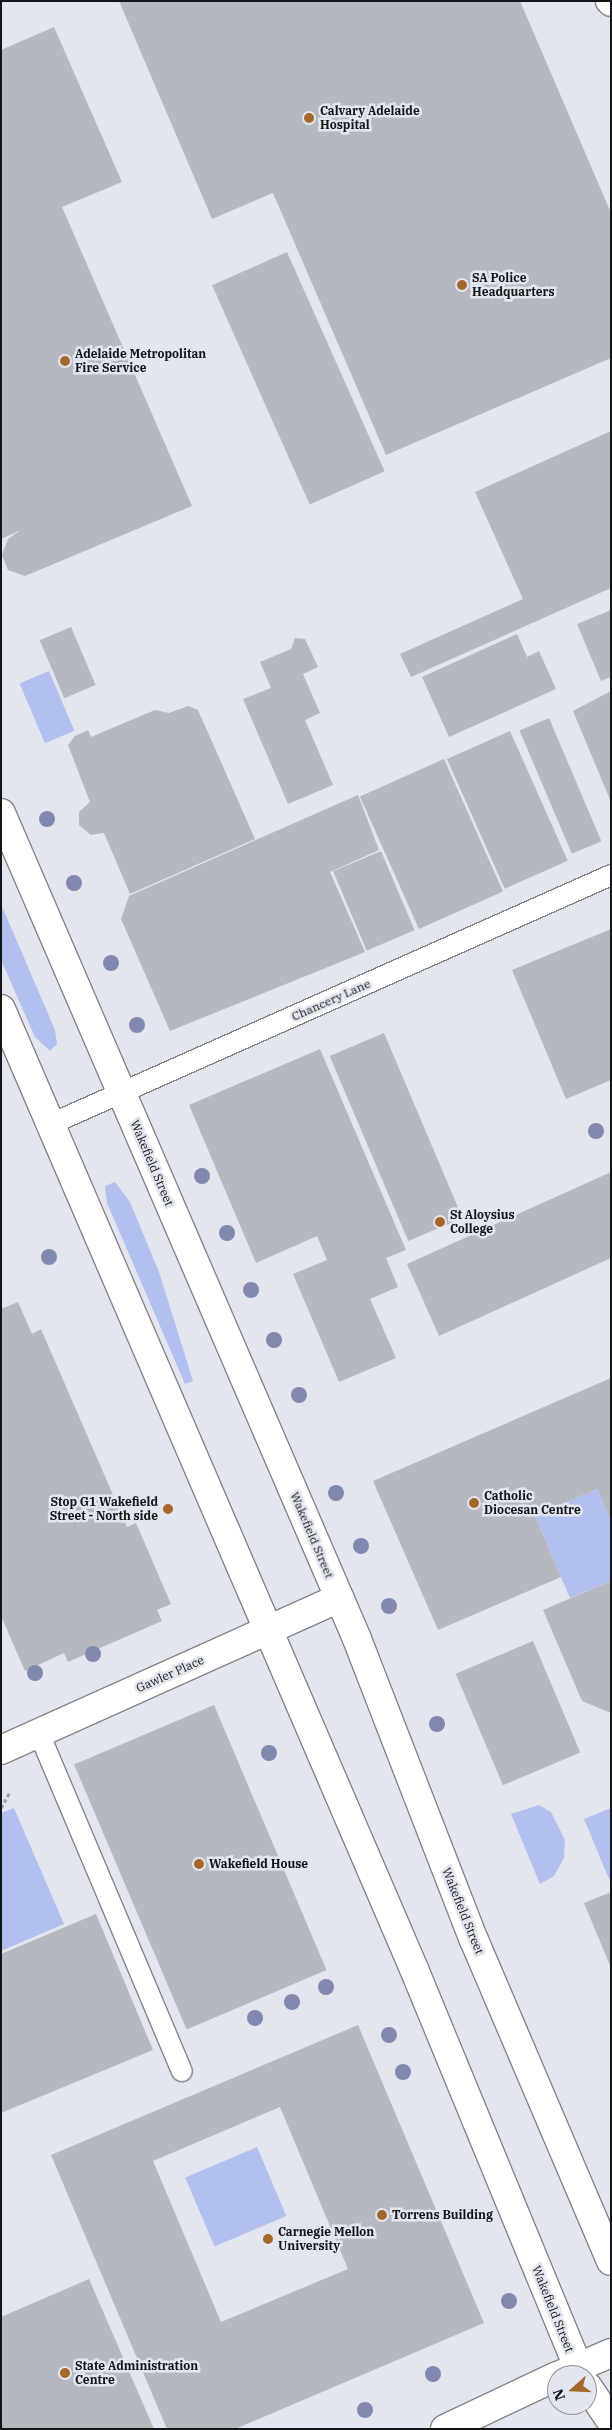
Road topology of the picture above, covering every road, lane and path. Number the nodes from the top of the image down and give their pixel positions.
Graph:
1 (1, 814) edge
2 (611, 875) edge
3 (1, 1008) edge
4 (121, 1093) junction
5 (51, 1124) junction
6 (340, 1598) junction
7 (268, 1630) junction
8 (40, 1733) junction
9 (1, 1750) edge
10 (10, 1792) dead end
11 (1, 1808) edge
12 (182, 2071) dead end
13 (611, 2261) edge
14 (611, 2353) edge
15 (568, 2365) edge
16 (591, 2365) edge
17 (547, 2386) edge
18 (597, 2405) edge
19 (611, 2422) edge
20 (445, 2429) edge

1 - 4 main road, Wakefield Street
2 - 4 lane, Chancery Lane
3 - 5 main road, Wakefield Street
4 - 5 lane, Chancery Lane
4 - 6 main road, Wakefield Street
5 - 7 main road, Wakefield Street
6 - 7 main road, Gawler Place
6 - 13 main road, Wakefield Street
7 - 8 main road, Gawler Place
7 - 15 main road, Wakefield Street
8 - 9 main road, Gawler Place
8 - 12 lane
10 - 11 path
14 - 16 main road
17 - 20 main road
18 - 19 main road, Wakefield Street

